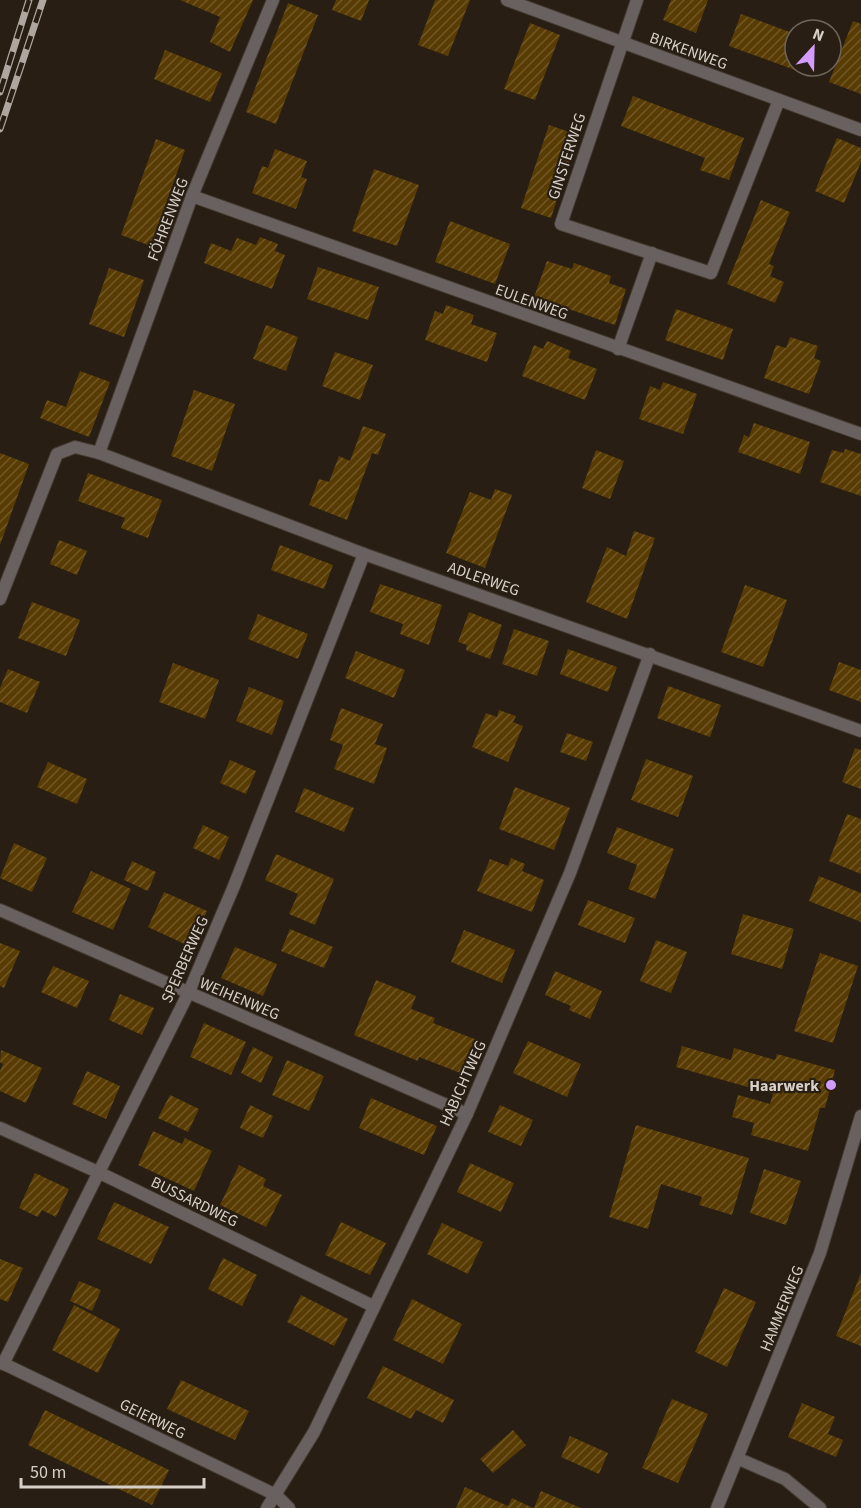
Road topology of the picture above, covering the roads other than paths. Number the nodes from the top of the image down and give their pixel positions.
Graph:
1 (273, 0) edge
2 (507, 0) edge
3 (637, 0) edge
4 (621, 43) junction
5 (779, 100) junction
6 (861, 130) edge
7 (192, 196) junction
8 (652, 254) junction
9 (618, 349) junction
10 (861, 435) edge
11 (99, 453) junction
12 (364, 554) junction
13 (0, 599) edge
14 (650, 654) junction
15 (861, 731) edge
16 (0, 910) edge
17 (188, 994) junction
18 (467, 1114) junction
19 (861, 1116) edge
20 (0, 1128) edge
21 (100, 1173) junction
22 (373, 1306) junction
23 (2, 1363) edge
24 (738, 1459) junction
25 (276, 1496) junction
26 (267, 1508) edge
27 (289, 1508) edge
28 (717, 1508) edge
29 (820, 1508) edge

1 - 7 street, FÖHRENWEG
2 - 4 street, BIRKENWEG
3 - 4 street
4 - 5 street, BIRKENWEG
4 - 8 street, GINSTERWEG
5 - 6 street, BIRKENWEG
5 - 8 street, GINSTERWEG
7 - 9 street, EULENWEG
7 - 11 street, FÖHRENWEG
8 - 9 street
9 - 10 street, EULENWEG
11 - 12 street, ADLERWEG
11 - 13 street, ADLERWEG
12 - 14 street, ADLERWEG
12 - 17 street, SPERBERWEG
14 - 15 street, ADLERWEG
14 - 18 street, HABICHTWEG
16 - 17 street, WEIHENWEG
17 - 18 street, WEIHENWEG
17 - 21 street, SPERBERWEG
18 - 22 street, HABICHTWEG
19 - 24 street, HAMMERWEG
20 - 21 street, BUSSARDWEG
21 - 22 street, BUSSARDWEG
21 - 23 street, SPERBERWEG
22 - 25 street, HABICHTWEG
23 - 25 street, GEIERWEG
24 - 28 street, HAMMERWEG
24 - 29 street
25 - 26 street, HABICHTWEG
25 - 27 street, GEIERWEG

